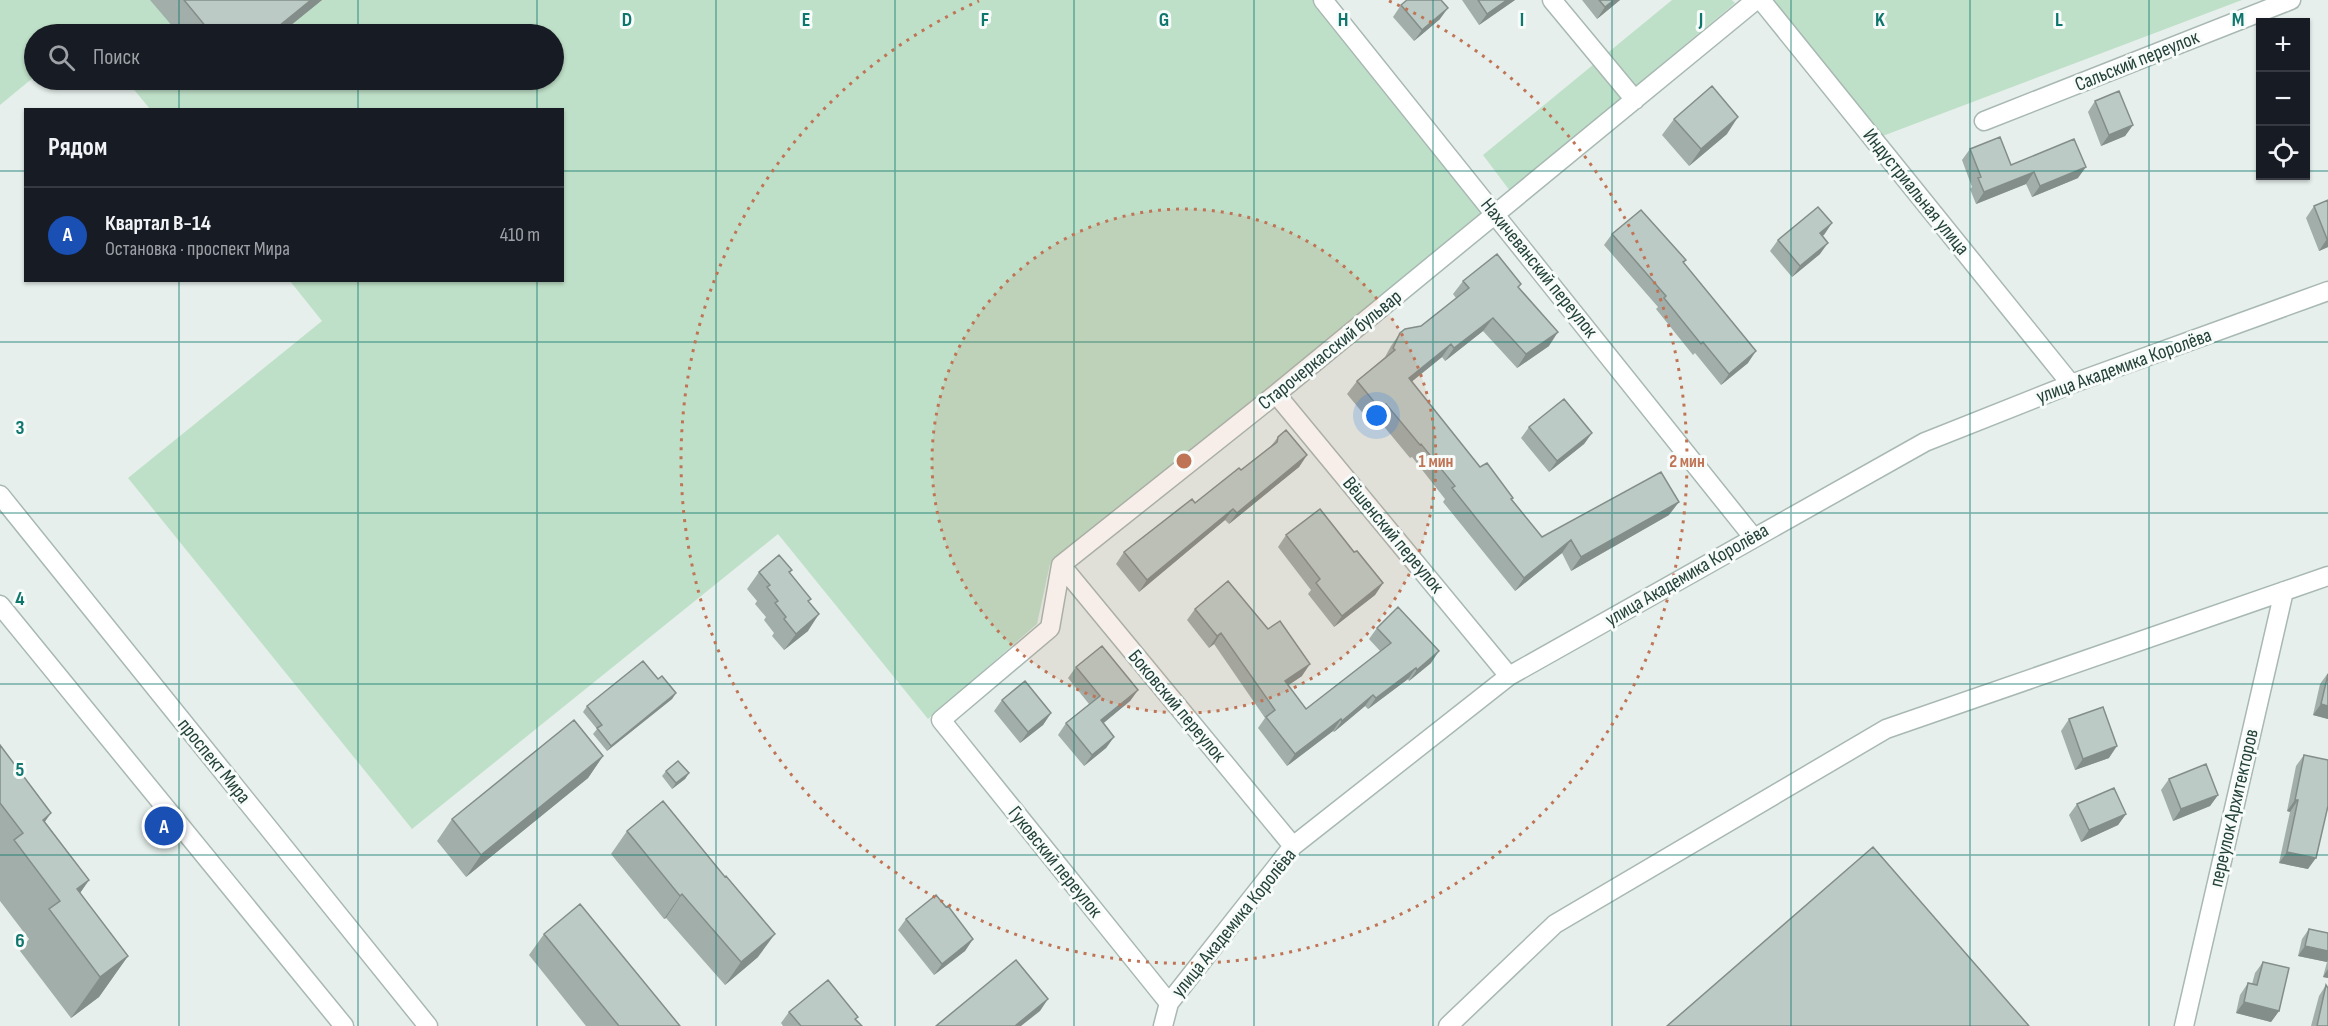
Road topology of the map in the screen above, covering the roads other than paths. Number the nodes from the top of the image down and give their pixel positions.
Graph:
1 (1323, 0) edge
2 (1552, 0) edge
3 (1756, 0) edge
4 (1761, 0) edge
5 (2291, 0) edge
6 (1635, 100) junction
7 (1984, 121) dead end
8 (1496, 215) junction
9 (2328, 291) edge
10 (2071, 384) junction
11 (1276, 394) junction
12 (0, 495) edge
13 (1754, 537) junction
14 (1061, 565) junction
15 (2328, 576) edge
16 (2283, 591) junction
17 (0, 605) edge
18 (1509, 676) junction
19 (1293, 846) junction
20 (1170, 1003) junction
21 (344, 1026) edge
22 (428, 1026) edge
23 (1162, 1026) edge
24 (1448, 1026) edge
25 (2184, 1026) edge

1 - 8 street, Нахичеванский переулок
2 - 6 street
3 - 6 street, Старочеркасский бульвар
4 - 10 street, Индустриальная улица
5 - 7 street, Сальский переулок
6 - 8 street, Старочеркасский бульвар
8 - 11 street, Старочеркасский бульвар
8 - 13 street, Нахичеванский переулок
9 - 10 street, улица Академика Королёва
10 - 13 street, улица Академика Королёва
11 - 14 street, Старочеркасский бульвар
11 - 18 street, Вёшенский переулок
12 - 22 street, проспект Мира
13 - 18 street, улица Академика Королёва
14 - 19 street, Боковский переулок
14 - 20 street, Гуковский переулок
15 - 16 street
16 - 24 street
16 - 25 street, переулок Архитекторов
17 - 21 street
18 - 19 street, улица Академика Королёва
19 - 20 street, улица Академика Королёва
20 - 23 street, улица Академика Королёва

